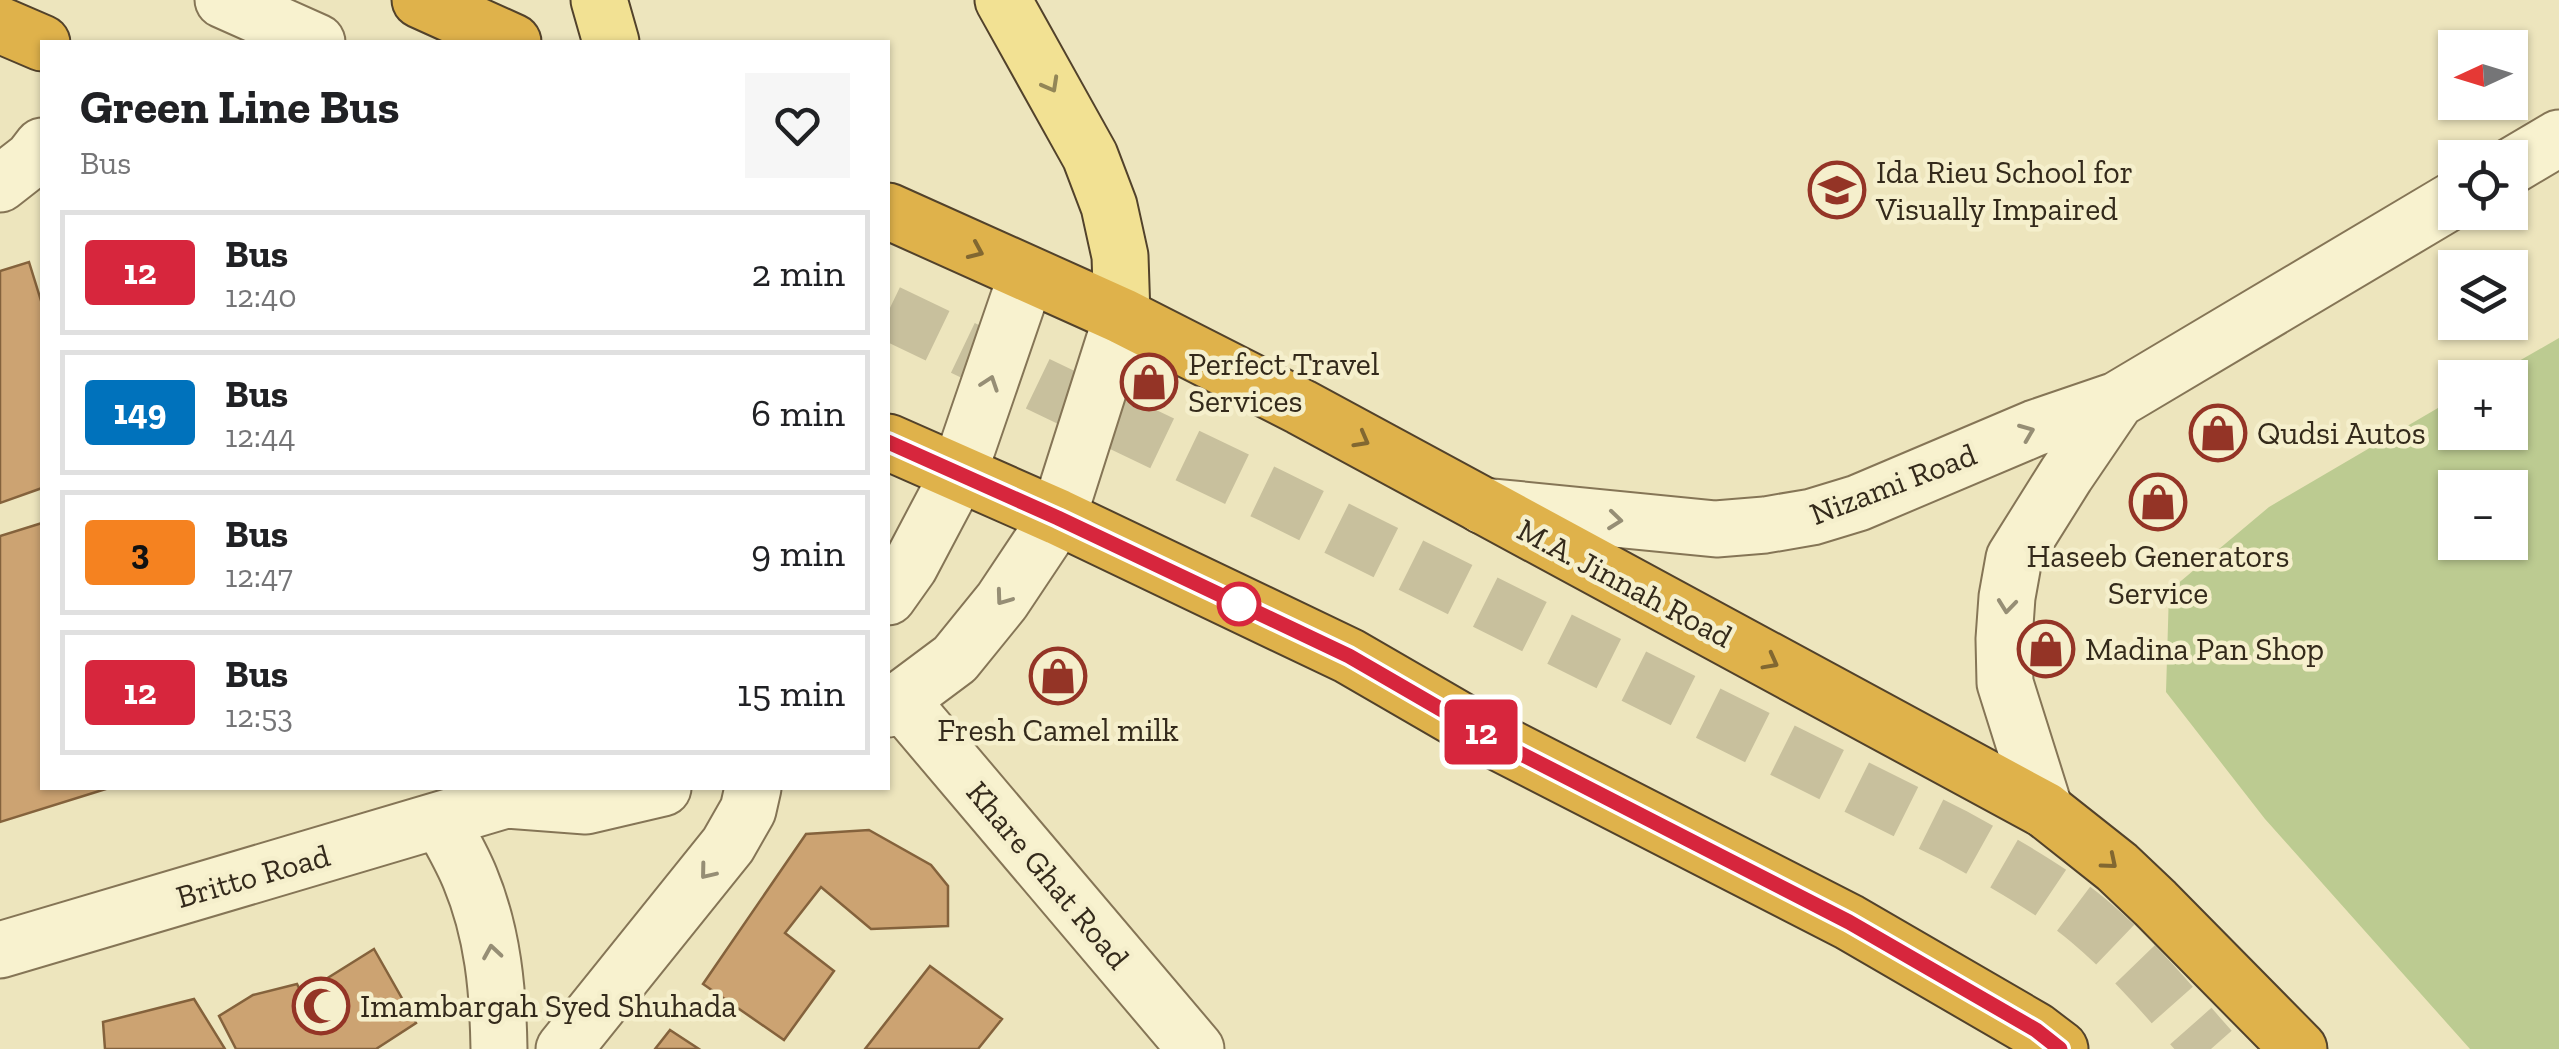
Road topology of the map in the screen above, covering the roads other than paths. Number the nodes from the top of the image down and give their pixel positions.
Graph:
1 (223, 0) edge
2 (420, 0) edge
3 (599, 0) edge
4 (1004, 0) edge
5 (0, 24) edge
6 (313, 40) edge
7 (509, 40) edge
8 (610, 40) edge
9 (40, 42) edge
10 (2559, 138) edge
11 (40, 149) edge
12 (2528, 156) edge
13 (0, 184) edge
14 (2438, 209) edge
15 (890, 213) edge
16 (1027, 274) junction
17 (1122, 316) junction
18 (2117, 400) junction
19 (890, 443) edge
20 (958, 475) junction
21 (1483, 506) junction
22 (1058, 518) junction
23 (890, 595) edge
24 (894, 705) edge
25 (654, 790) edge
26 (753, 790) edge
27 (513, 794) edge
28 (2045, 810) junction
29 (442, 821) junction
30 (0, 950) edge
31 (499, 1049) edge
32 (564, 1049) edge
33 (1196, 1049) edge
34 (2060, 1049) edge
35 (2299, 1049) edge

1 - 6 street
2 - 7 highway
3 - 8 main road
4 -> 17 main road
5 - 9 highway
10 - 12 street
11 - 13 street
14 - 18 street, Nizami Road
15 -> 16 highway, M.A. Jinnah Road
16 - 17 highway, M.A. Jinnah Road
20 -> 16 street
17 -> 21 highway, M.A. Jinnah Road
17 - 22 street
21 -> 18 street, Nizami Road
18 -> 28 street, Nizami Road
19 - 20 highway
20 - 22 highway
20 - 23 street
21 -> 28 highway, M.A. Jinnah Road
22 -> 24 street
22 - 34 highway
24 - 33 street, Khare Ghat Road
25 - 27 street, Britto Road
26 -> 32 street
27 - 29 street, Britto Road
28 -> 35 highway, M.A. Jinnah Road
29 - 30 street, Britto Road
31 -> 29 street

